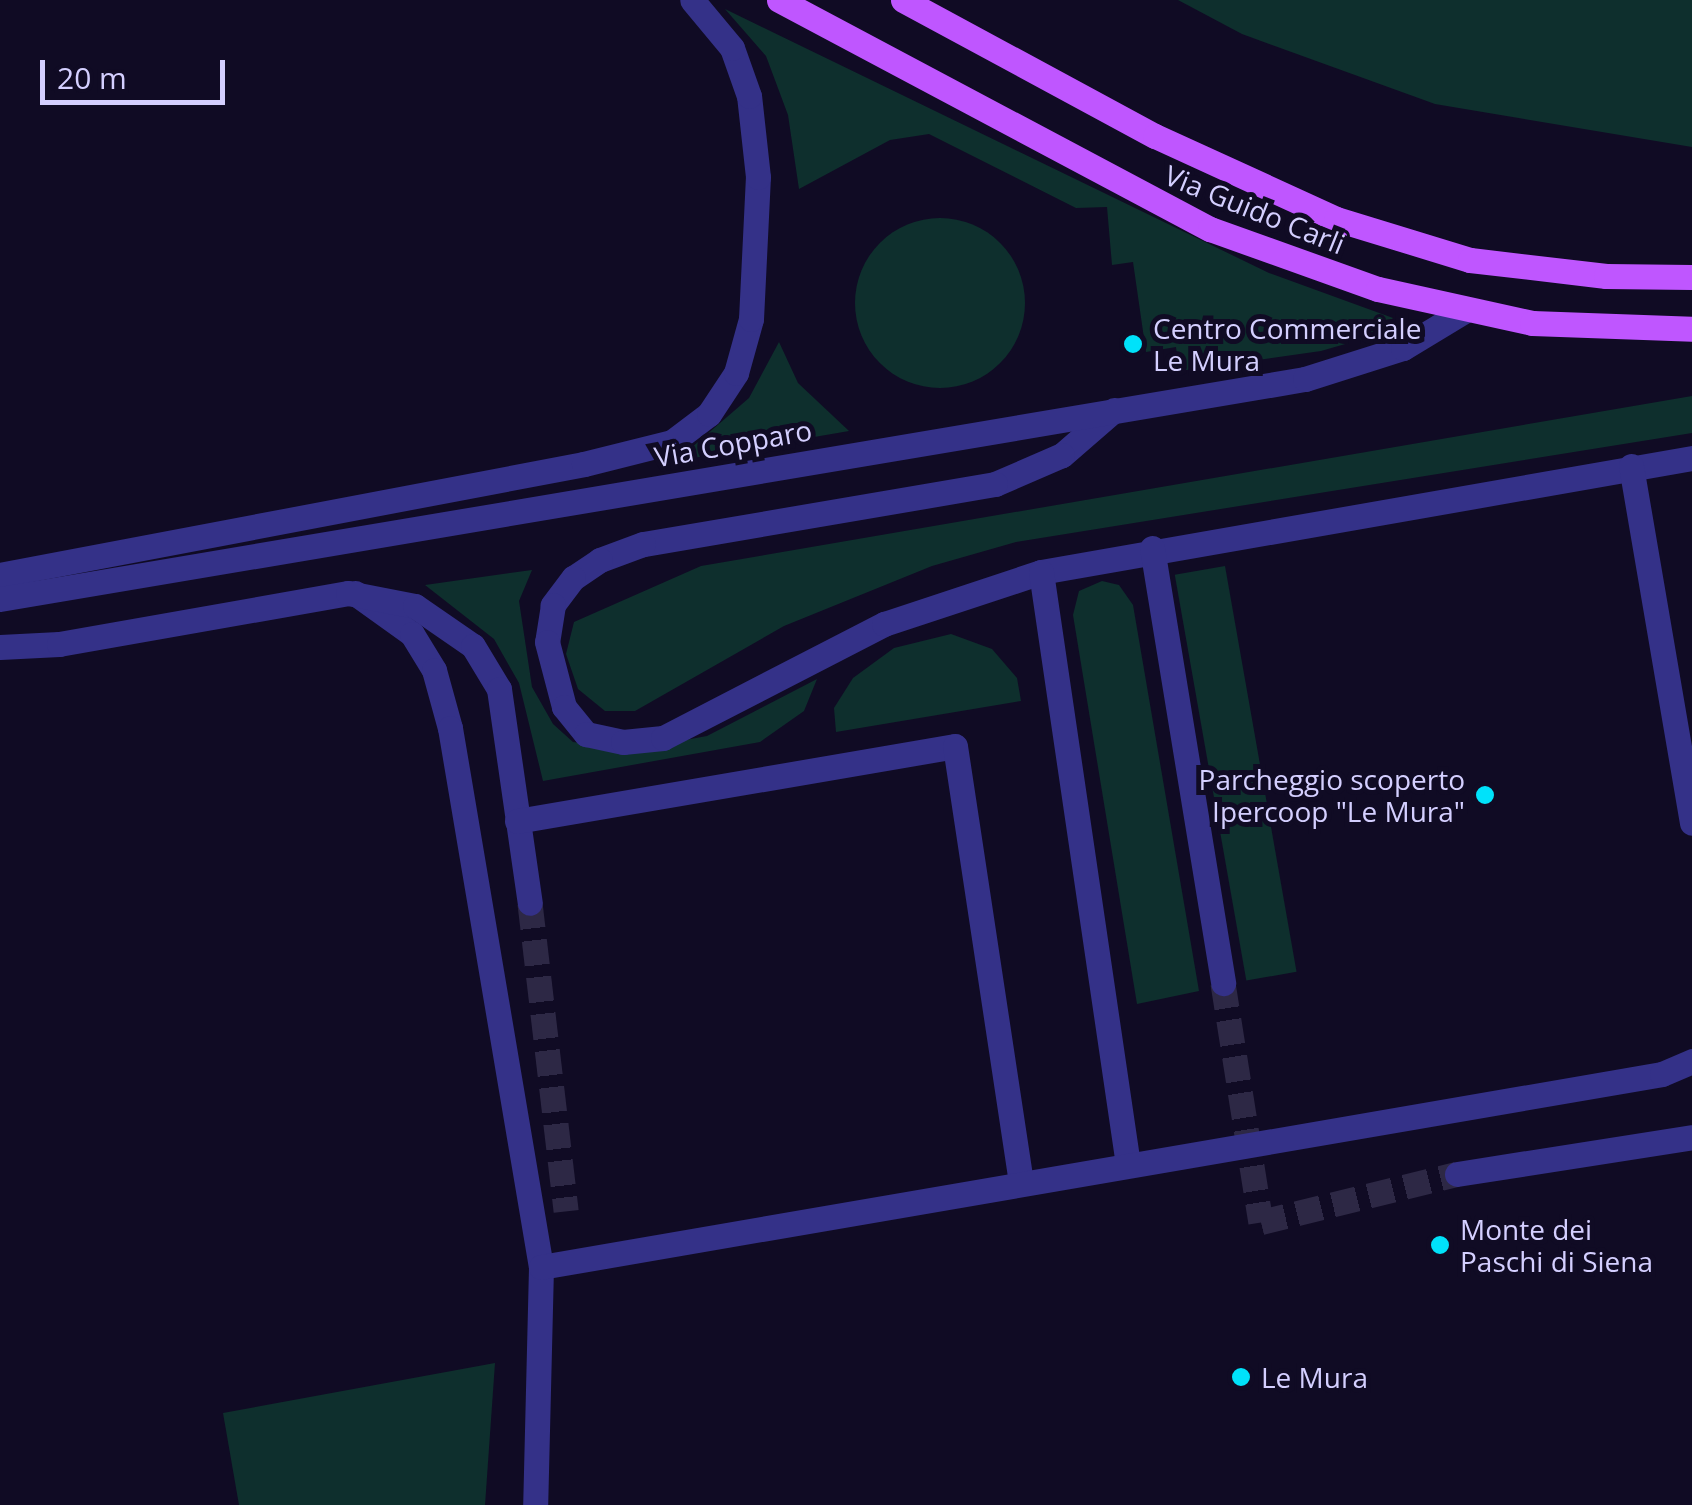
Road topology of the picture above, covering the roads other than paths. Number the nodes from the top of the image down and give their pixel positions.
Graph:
1 (692, 0) edge
2 (780, 0) edge
3 (902, 0) edge
4 (1692, 277) edge
5 (1464, 311) junction
6 (1692, 329) edge
7 (1114, 410) junction
8 (1692, 458) edge
9 (1630, 466) junction
10 (1152, 548) junction
11 (1041, 572) junction
12 (0, 575) edge
13 (356, 592) junction
14 (0, 599) edge
15 (0, 647) edge
16 (517, 821) junction
17 (1692, 823) edge
18 (530, 903) tunnel mouth
19 (1222, 983) tunnel mouth
20 (1692, 1061) edge
21 (1692, 1137) edge
22 (1128, 1165) junction
23 (1456, 1174) tunnel mouth
24 (1022, 1184) junction
25 (541, 1267) junction
26 (534, 1505) edge

1 - 12 street, Via Copparo
2 - 5 main road, Via Guido Carli
3 - 4 main road, Via Guido Carli
5 - 6 main road, Via Guido Carli
5 - 7 street, Via Copparo
7 - 11 street
7 - 14 street, Via Copparo
8 - 9 street
9 - 10 street
9 - 17 street
10 - 11 street
10 - 19 street
11 - 22 street
13 - 15 street
13 - 16 street
13 - 25 street
16 - 18 street
16 - 24 street
20 - 22 street
21 - 23 street
22 - 24 street
24 - 25 street
25 - 26 street

